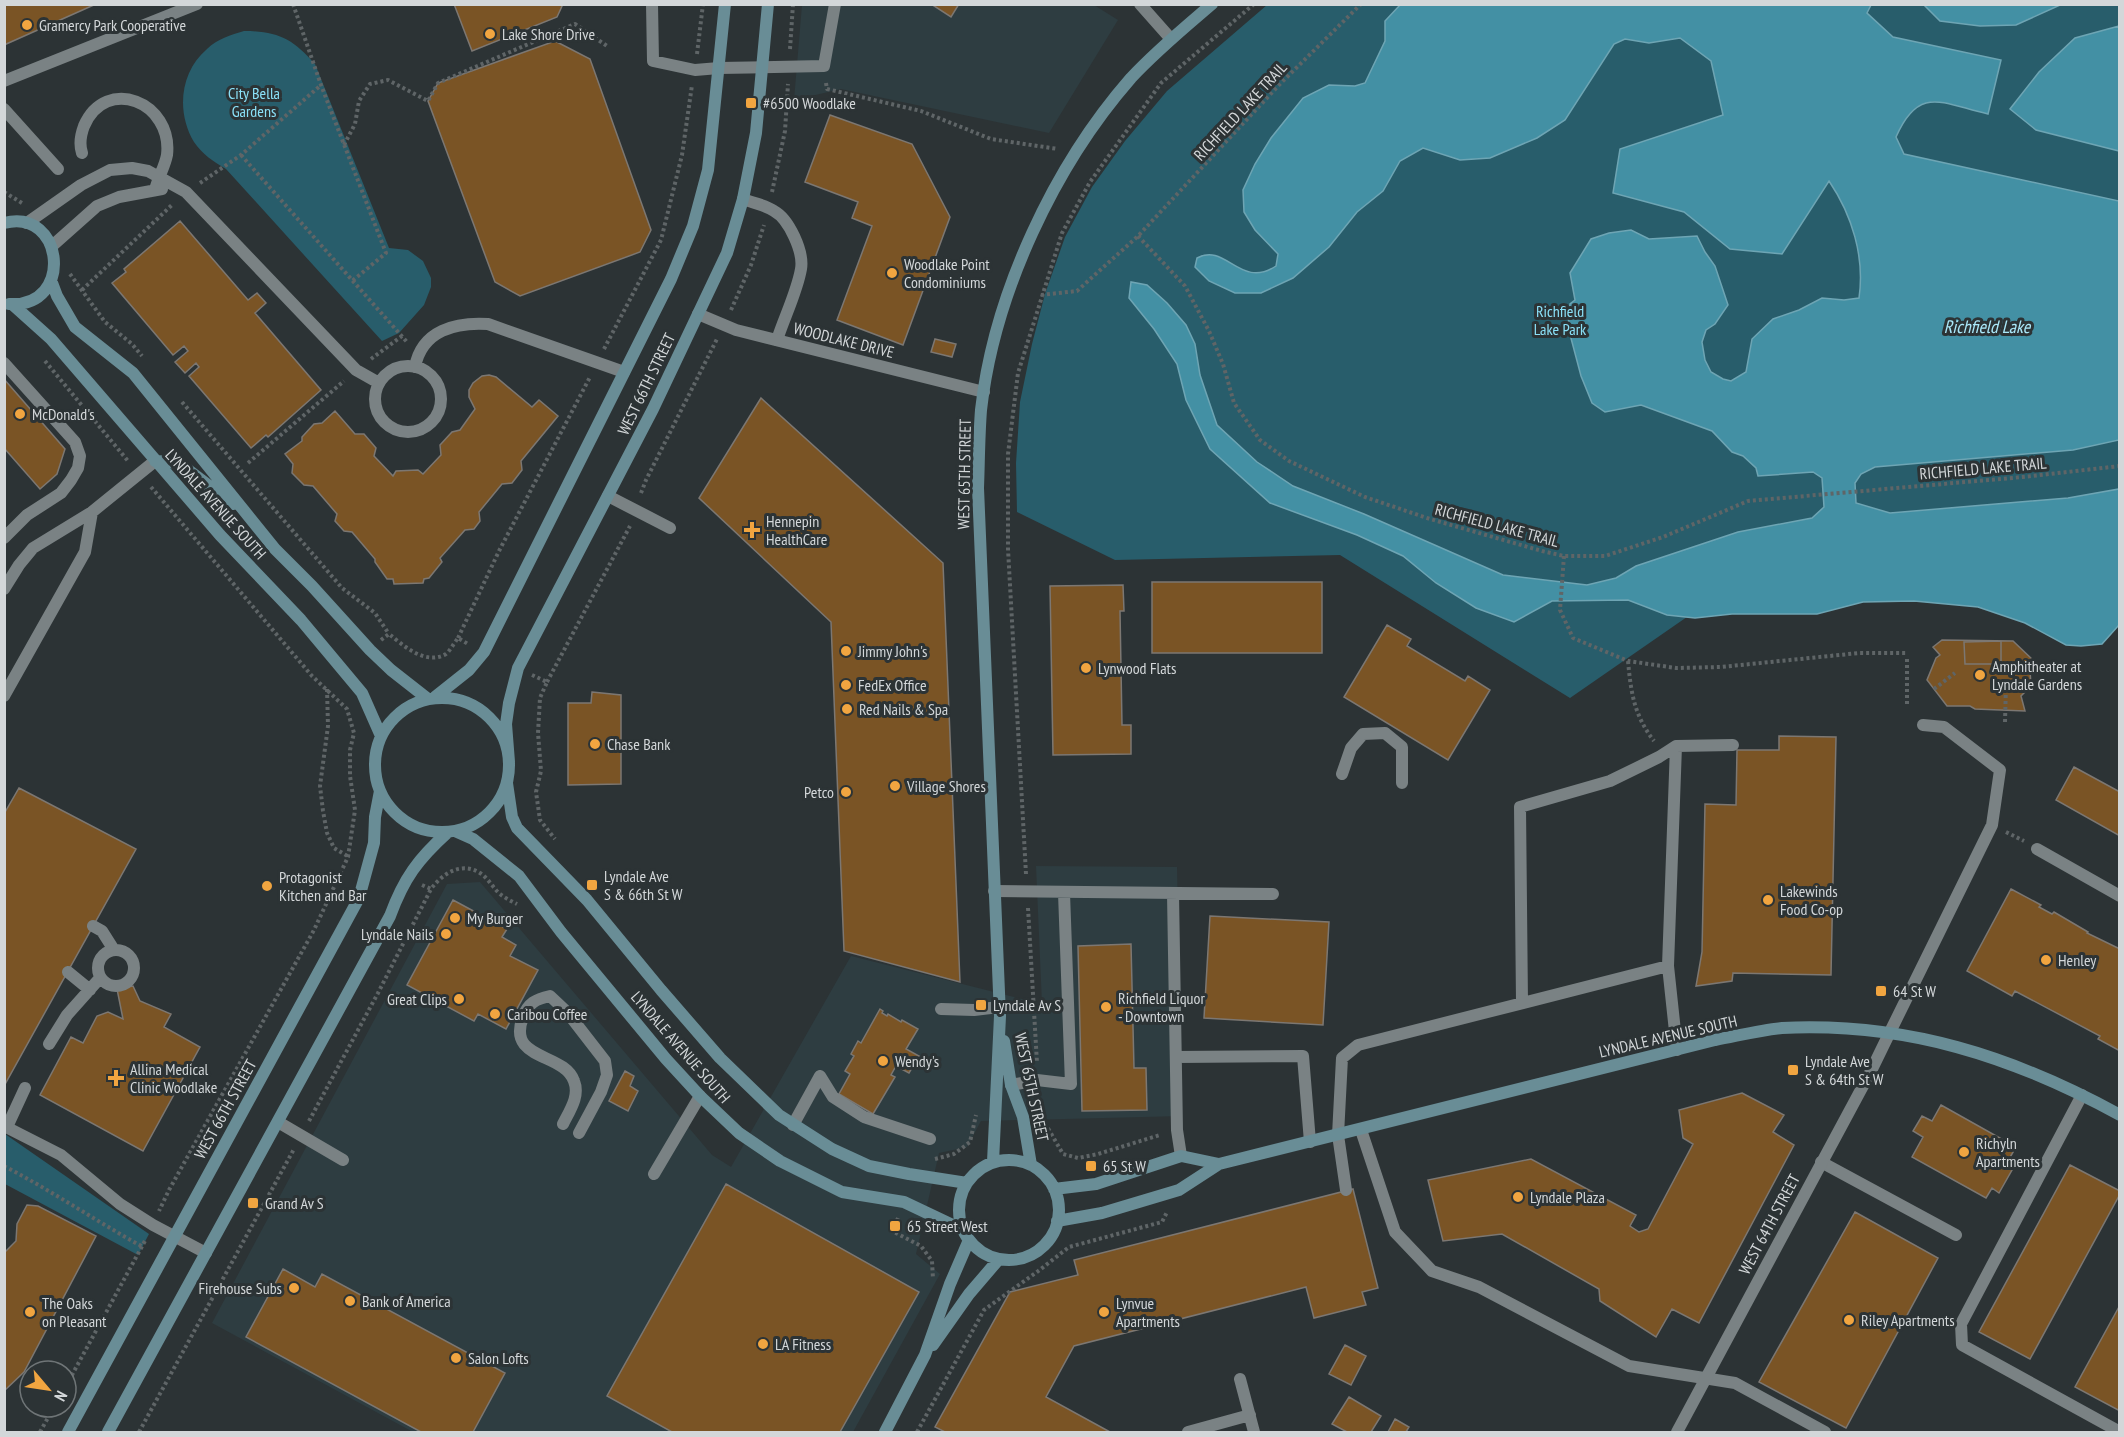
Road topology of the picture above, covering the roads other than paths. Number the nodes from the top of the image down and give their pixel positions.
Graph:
1 (197, 4) edge
2 (652, 4) edge
3 (725, 4) edge
4 (768, 4) edge
5 (835, 4) edge
6 (1140, 4) edge
7 (1212, 4) edge
8 (1171, 39) junction
9 (719, 68) junction
10 (762, 69) junction
11 (4, 81) edge
12 (4, 109) edge
13 (82, 153) dead end
14 (58, 169) dead end
15 (159, 176) junction
16 (155, 190) junction
17 (186, 192) junction
18 (743, 199) junction
19 (6, 220) edge
20 (27, 223) junction
21 (52, 246) junction
22 (51, 280) junction
23 (8, 304) edge
24 (698, 314) junction
25 (777, 340) junction
26 (4, 363) edge
27 (416, 367) junction
28 (624, 372) junction
29 (379, 383) junction
30 (984, 392) junction
31 (154, 461) junction
32 (608, 496) junction
33 (92, 512) junction
34 (252, 520) junction
35 (670, 528) dead end
36 (4, 538) edge
37 (4, 589) edge
38 (4, 696) edge
39 (431, 698) junction
40 (1923, 725) dead end
41 (381, 736) junction
42 (1676, 746) junction
43 (1733, 746) dead end
44 (509, 762) junction
45 (1342, 774) dead end
46 (507, 783) junction
47 (1402, 783) dead end
48 (380, 791) junction
49 (451, 831) junction
50 (2037, 849) road end
51 (994, 891) junction
52 (1064, 893) junction
53 (1173, 894) junction
54 (1273, 894) dead end
55 (2120, 896) edge
56 (93, 926) dead end
57 (114, 950) junction
58 (1668, 966) junction
59 (68, 972) dead end
60 (100, 978) junction
61 (90, 990) junction
62 (1522, 1004) junction
63 (941, 1009) dead end
64 (1000, 1011) junction
65 (1890, 1032) junction
66 (49, 1044) dead end
67 (1677, 1050) junction
68 (1176, 1057) junction
69 (1011, 1085) junction
70 (25, 1088) dead end
71 (2082, 1095) junction
72 (700, 1096) junction
73 (2120, 1115) edge
74 (278, 1122) junction
75 (563, 1124) dead end
76 (793, 1125) junction
77 (6, 1126) edge
78 (1361, 1130) junction
79 (579, 1132) dead end
80 (1338, 1135) junction
81 (930, 1139) dead end
82 (1310, 1143) junction
83 (1181, 1156) junction
84 (343, 1160) dead end
85 (993, 1162) junction
86 (1821, 1162) junction
87 (1219, 1164) junction
88 (1031, 1165) junction
89 (654, 1174) dead end
90 (967, 1183) junction
91 (1054, 1189) junction
92 (1346, 1190) dead end
93 (1057, 1221) junction
94 (1956, 1234) dead end
95 (966, 1235) junction
96 (176, 1237) junction
97 (206, 1253) junction
98 (999, 1258) junction
99 (925, 1355) junction
100 (1706, 1377) junction
101 (1240, 1379) dead end
102 (1250, 1415) junction
103 (68, 1432) edge
104 (108, 1432) edge
105 (885, 1432) edge
106 (1188, 1432) edge
107 (1254, 1432) edge
108 (1677, 1432) edge
109 (1826, 1432) edge
110 (2120, 1432) edge

1 - 11 street
2 - 9 street
3 - 9 main road, WEST 66TH STREET
4 - 10 main road, WEST 66TH STREET
5 - 10 street
6 - 8 street
7 - 8 main road, WEST 65TH STREET
8 - 30 main road, WEST 65TH STREET
9 - 10 street
9 - 28 main road, WEST 66TH STREET
10 - 18 main road, WEST 66TH STREET
12 - 14 street
13 - 15 street
15 - 16 street
15 - 17 street
15 - 20 street
16 - 17 street
16 - 21 street
17 - 29 street
18 - 24 main road, WEST 66TH STREET
18 - 25 street
19 - 20 main road
20 - 21 main road
21 - 22 main road, LYNDALE AVENUE SOUTH
22 - 23 main road, LYNDALE AVENUE SOUTH
22 - 34 main road, LYNDALE AVENUE SOUTH
23 - 31 main road, LYNDALE AVENUE SOUTH
24 - 25 street, WOODLAKE DRIVE
24 - 32 main road, WEST 66TH STREET
25 - 30 street, WOODLAKE DRIVE
26 - 36 street
27 - 28 street
27 - 29 street
27 - 29 street
28 - 39 main road, WEST 66TH STREET
30 - 51 main road, WEST 65TH STREET
31 - 33 street
31 - 34 main road
31 - 41 main road, LYNDALE AVENUE SOUTH
32 - 35 street
32 - 44 main road, WEST 66TH STREET
33 - 37 street
33 - 38 street
34 - 39 main road, LYNDALE AVENUE SOUTH
39 - 41 main road
39 - 44 main road
40 - 65 street, WEST 64TH STREET
41 - 48 main road
42 - 43 street
42 - 58 street
42 - 62 street
44 - 46 main road
45 - 47 street
46 - 49 main road
46 - 76 main road, LYNDALE AVENUE SOUTH
48 - 49 main road
48 - 96 main road, WEST 66TH STREET
49 - 72 main road, LYNDALE AVENUE SOUTH
49 - 74 main road
50 - 55 street
51 - 52 street
51 - 64 main road, WEST 65TH STREET
52 - 53 street
52 - 69 street
53 - 54 street
53 - 68 street
56 - 57 street
57 - 60 street
57 - 60 street
58 - 62 street
58 - 67 street
59 - 61 street
60 - 61 street
61 - 66 street
62 - 80 street
63 - 64 street
64 - 69 main road, WEST 65TH STREET
64 - 85 main road, WEST 65TH STREET
65 - 67 main road, LYNDALE AVENUE SOUTH
65 - 71 main road, LYNDALE AVENUE SOUTH
65 - 86 street, WEST 64TH STREET
67 - 78 main road, LYNDALE AVENUE SOUTH
68 - 82 street
68 - 83 street
69 - 88 main road, WEST 65TH STREET
70 - 77 street
71 - 73 main road, LYNDALE AVENUE SOUTH
71 - 110 street
72 - 89 street
72 - 95 main road, LYNDALE AVENUE SOUTH
74 - 84 street
74 - 97 main road
75 - 79 street
76 - 81 street
76 - 90 main road, LYNDALE AVENUE SOUTH
77 - 96 street
78 - 80 main road, LYNDALE AVENUE SOUTH
78 - 100 street
80 - 82 main road, LYNDALE AVENUE SOUTH
80 - 92 street
82 - 87 main road, LYNDALE AVENUE SOUTH
83 - 87 main road, LYNDALE AVENUE SOUTH
83 - 91 main road
85 - 88 main road
85 - 90 main road
86 - 94 street
86 - 100 street, WEST 64TH STREET
87 - 93 main road, LYNDALE AVENUE SOUTH
88 - 91 main road
90 - 95 main road
91 - 93 main road
93 - 98 main road
95 - 98 main road, LYNDALE AVENUE SOUTH
95 - 99 main road
96 - 97 street
96 - 103 main road, WEST 66TH STREET
97 - 104 main road
98 - 99 main road
99 - 105 main road
100 - 108 street, WEST 64TH STREET
100 - 109 street
101 - 102 street
102 - 106 street
102 - 107 street

